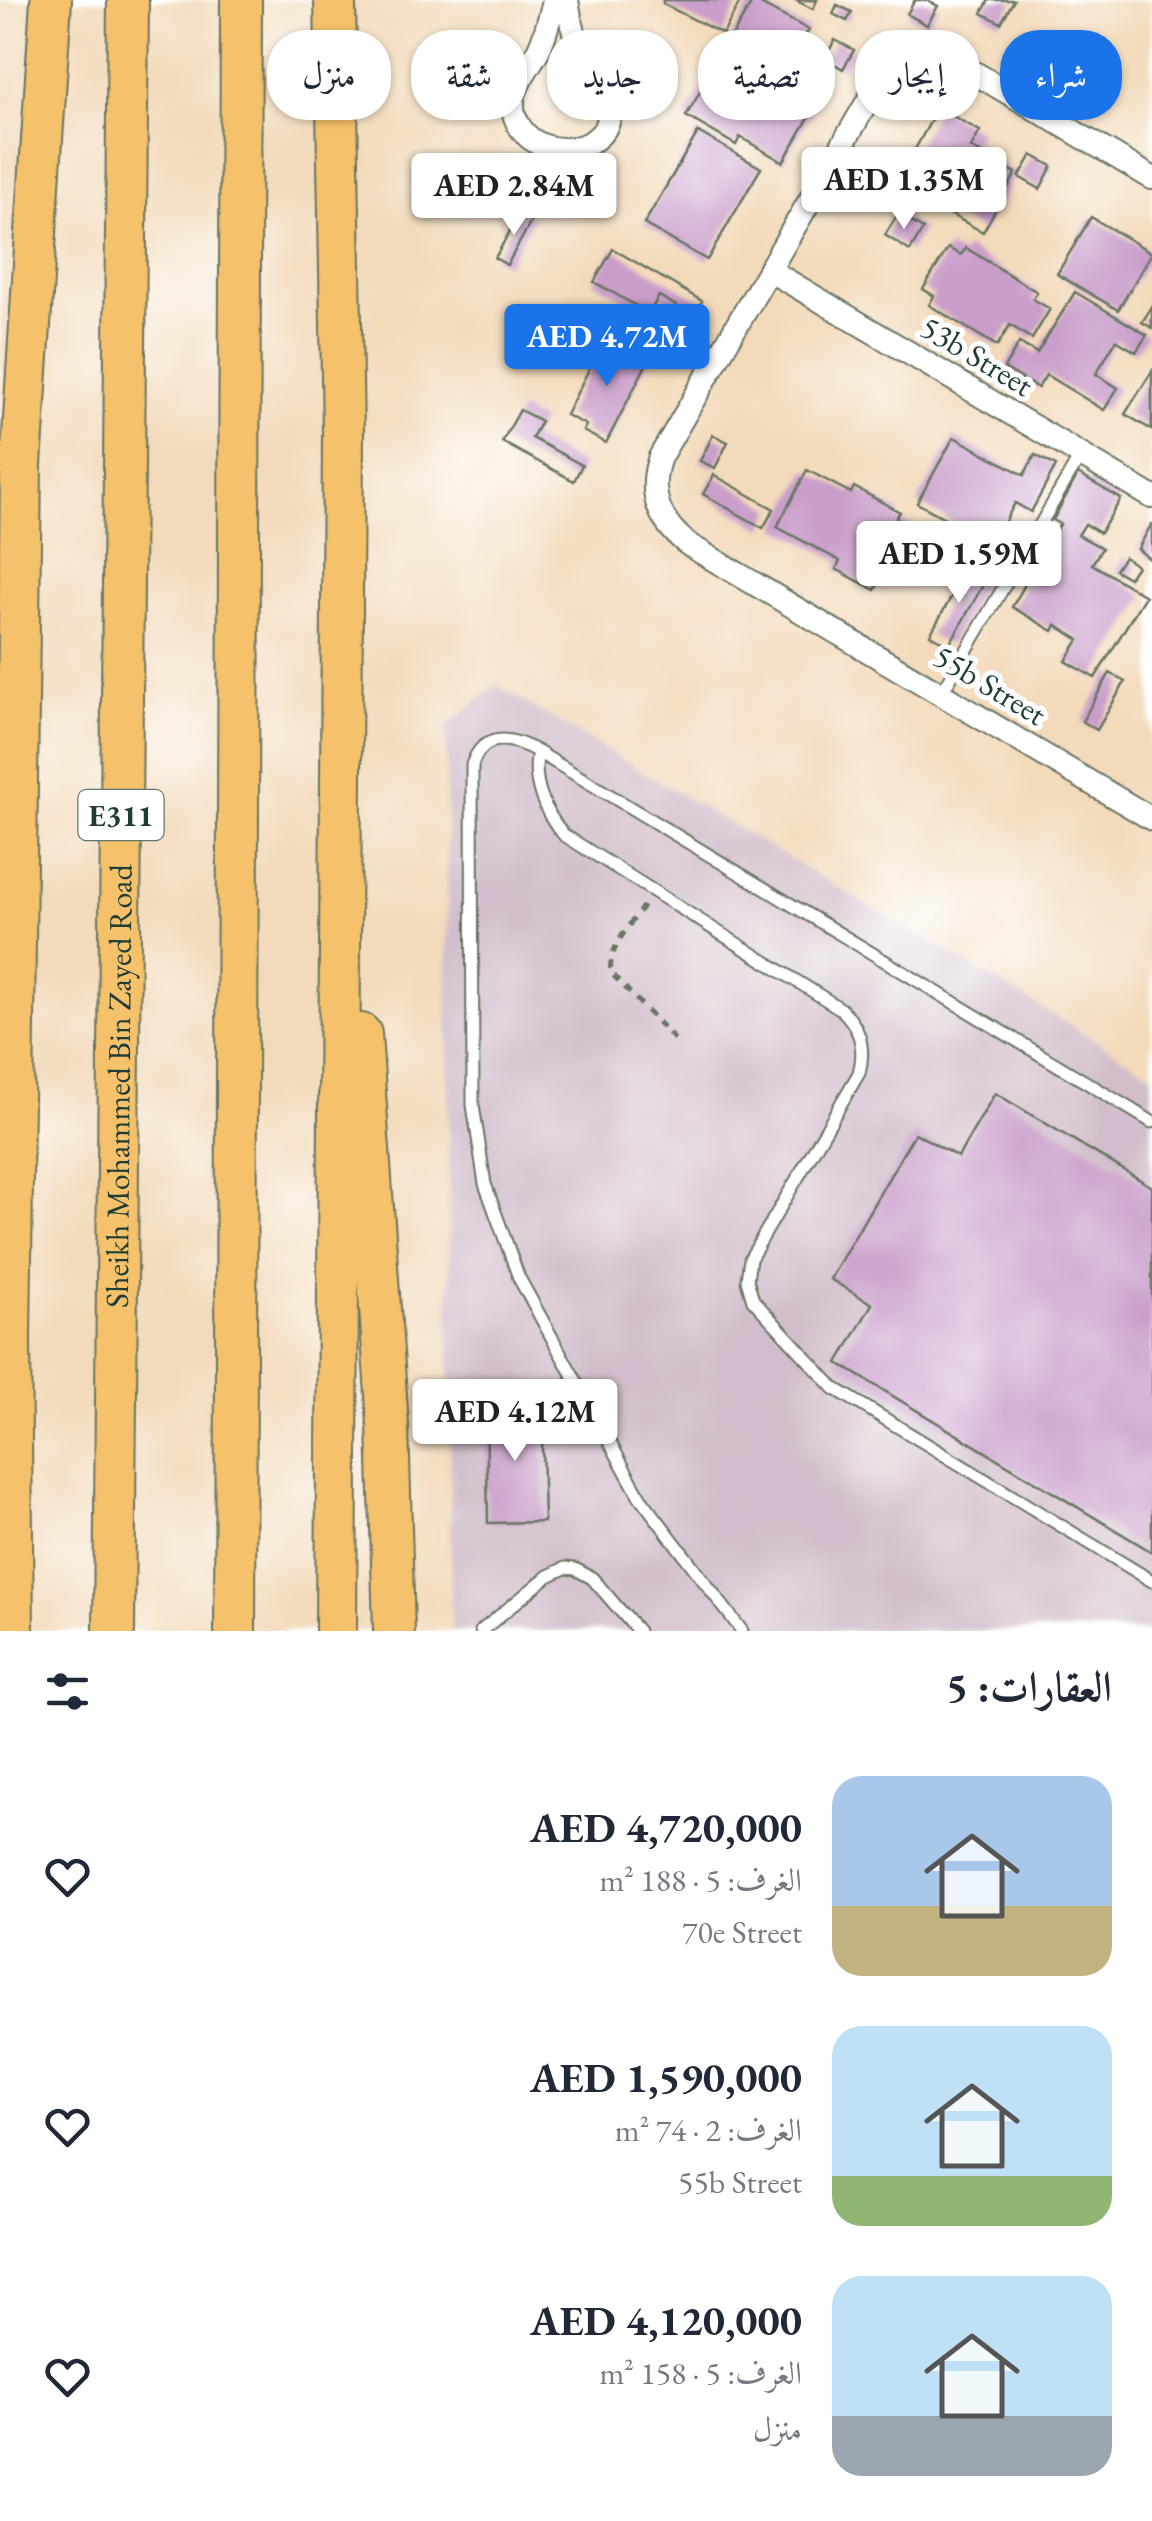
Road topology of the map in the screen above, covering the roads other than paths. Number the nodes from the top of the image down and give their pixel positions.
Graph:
1 (52, 0) edge
2 (128, 0) edge
3 (240, 0) edge
4 (335, 0) edge
5 (554, 0) edge
6 (567, 0) edge
7 (1152, 178) edge
8 (769, 270) junction
9 (1081, 455) junction
10 (1152, 497) edge
11 (941, 694) junction
12 (538, 752) junction
13 (1152, 819) edge
14 (338, 974) junction
15 (1152, 1122) edge
16 (10, 1340) junction
17 (0, 1432) edge
18 (1152, 1581) edge
19 (12, 1631) edge
20 (114, 1631) edge
21 (235, 1631) edge
22 (336, 1631) edge
23 (394, 1631) edge
24 (481, 1631) edge
25 (638, 1631) edge
26 (742, 1631) edge

1 - 16 highway
2 - 20 highway, Sheikh Mohammed Bin Zayed Road / E311
3 - 21 highway
4 - 14 highway
5 - 6 street
7 - 8 street
8 - 9 street, 53b Street
8 - 11 street, 55b Street
9 - 10 street, 53b Street
9 - 11 lane
11 - 13 street, 55b Street
12 - 15 lane
12 - 18 lane
12 - 26 lane
14 - 22 highway
14 - 23 highway
16 - 17 highway
16 - 19 highway
24 - 25 lane

